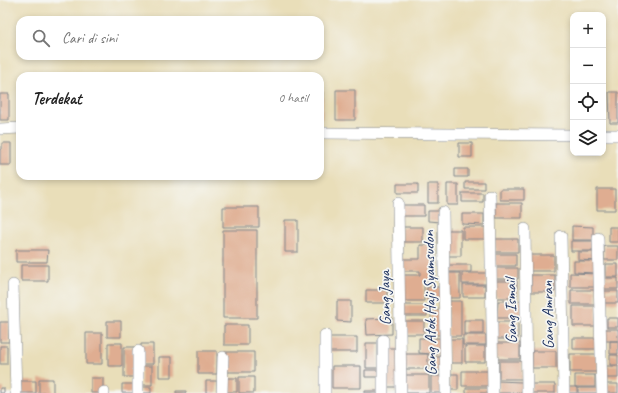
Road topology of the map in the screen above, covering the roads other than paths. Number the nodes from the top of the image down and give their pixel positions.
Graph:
1 (16, 128) edge
2 (0, 129) edge
3 (324, 133) edge
4 (570, 135) edge
5 (606, 135) edge
6 (618, 135) edge
7 (490, 195) dead end
8 (398, 203) dead end
9 (443, 212) dead end
10 (525, 229) dead end
11 (561, 236) dead end
12 (598, 238) dead end
13 (13, 285) dead end
14 (325, 335) dead end
15 (383, 340) dead end
16 (138, 351) dead end
17 (223, 357) dead end
18 (16, 393) edge
19 (138, 393) edge
20 (222, 393) edge
21 (325, 393) edge
22 (383, 393) edge
23 (401, 393) edge
24 (446, 393) edge
25 (492, 393) edge
26 (527, 393) edge
27 (564, 393) edge
28 (602, 393) edge

1 - 2 street
3 - 4 street
5 - 6 street
7 - 25 street
8 - 23 street, Gang Jaya
9 - 24 street, Gang Atok Haji Syamsudon
10 - 26 street, Gang Ismail
11 - 27 street, Gang Amran
12 - 28 street
13 - 18 street
14 - 21 street
15 - 22 street
16 - 19 street
17 - 20 street

